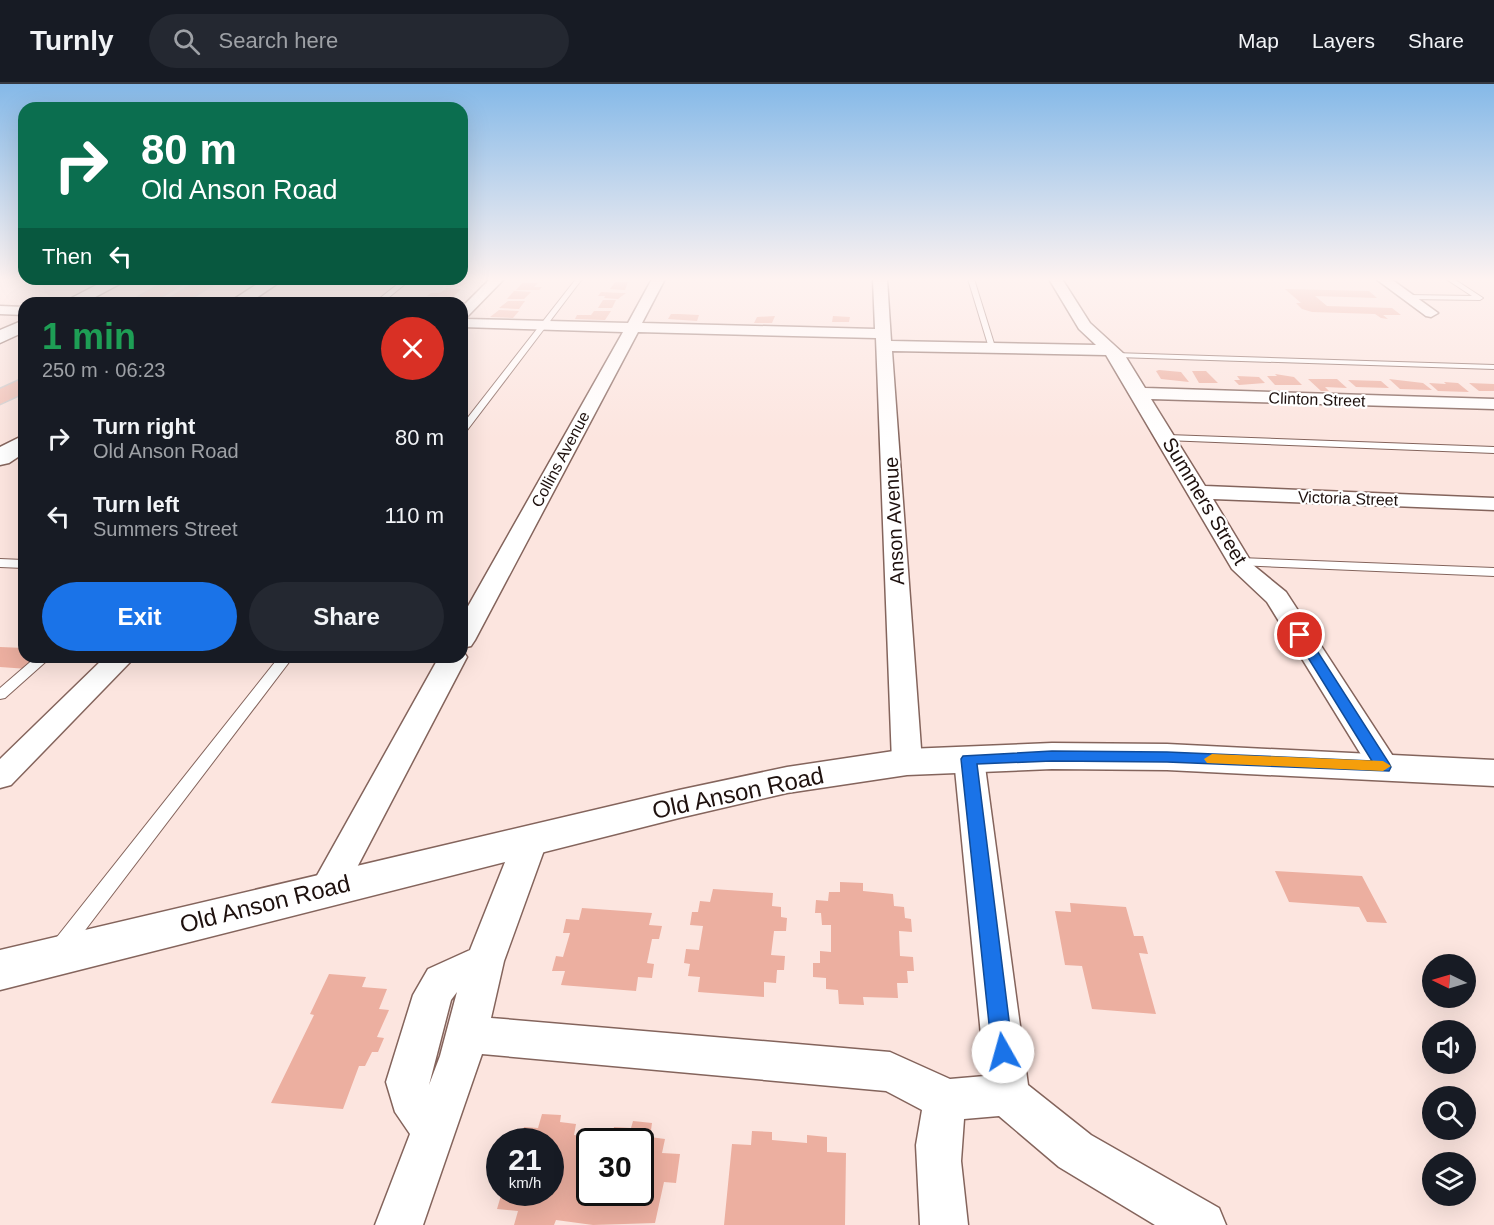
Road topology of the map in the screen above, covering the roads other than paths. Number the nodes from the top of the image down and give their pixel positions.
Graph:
1 (538, 332) edge
2 (628, 332) edge
3 (733, 332) edge
4 (883, 332) edge
5 (988, 332) edge
6 (1091, 332) edge
7 (883, 340) junction
8 (993, 348) junction
9 (1114, 353) junction
10 (1494, 367) edge
11 (13, 375) edge
12 (1140, 393) junction
13 (0, 398) edge
14 (1494, 404) edge
15 (468, 423) edge
16 (1168, 438) junction
17 (18, 446) edge
18 (1494, 450) edge
19 (0, 458) edge
20 (1201, 492) junction
21 (1494, 504) edge
22 (1240, 562) junction
23 (0, 563) edge
24 (18, 564) edge
25 (1494, 572) edge
26 (468, 629) edge
27 (37, 663) edge
28 (114, 663) edge
29 (281, 663) edge
30 (450, 663) edge
31 (0, 695) edge
32 (969, 759) junction
33 (907, 762) junction
34 (1384, 767) junction
35 (4, 769) edge
36 (1494, 774) edge
37 (530, 842) junction
38 (328, 888) junction
39 (53, 957) junction
40 (485, 961) junction
41 (0, 970) edge
42 (467, 1034) junction
43 (1008, 1095) junction
44 (948, 1100) junction
45 (434, 1130) junction
46 (399, 1225) edge
47 (944, 1225) edge
48 (1202, 1225) edge

1 - 15 lane
2 - 26 street, Collins Avenue
3 - 7 street
4 - 7 street, Anson Avenue
5 - 8 lane
6 - 9 street, Summers Street
7 - 8 street
7 - 33 street, Anson Avenue
8 - 9 street
9 - 10 lane
9 - 12 street, Summers Street
11 - 13 highway
12 - 14 street, Clinton Street
12 - 16 street, Summers Street
16 - 18 lane
16 - 20 street, Summers Street
17 - 19 main road
20 - 21 street, Victoria Street
20 - 22 street, Summers Street
22 - 25 lane
22 - 34 street, Summers Street
23 - 24 lane
27 - 31 lane
28 - 35 street
29 - 39 lane
30 - 38 street
32 - 33 main road, Old Anson Road
32 - 34 main road, Old Anson Road
32 - 43 street
33 - 37 main road, Old Anson Road
34 - 36 main road, Old Anson Road
37 - 38 main road, Old Anson Road
37 - 40 street
38 - 39 main road, Old Anson Road
39 - 41 main road, Old Anson Road
40 - 42 street
40 - 45 street
42 - 44 street
42 - 45 street
43 - 44 street
43 - 48 street
44 - 47 street
45 - 46 street

